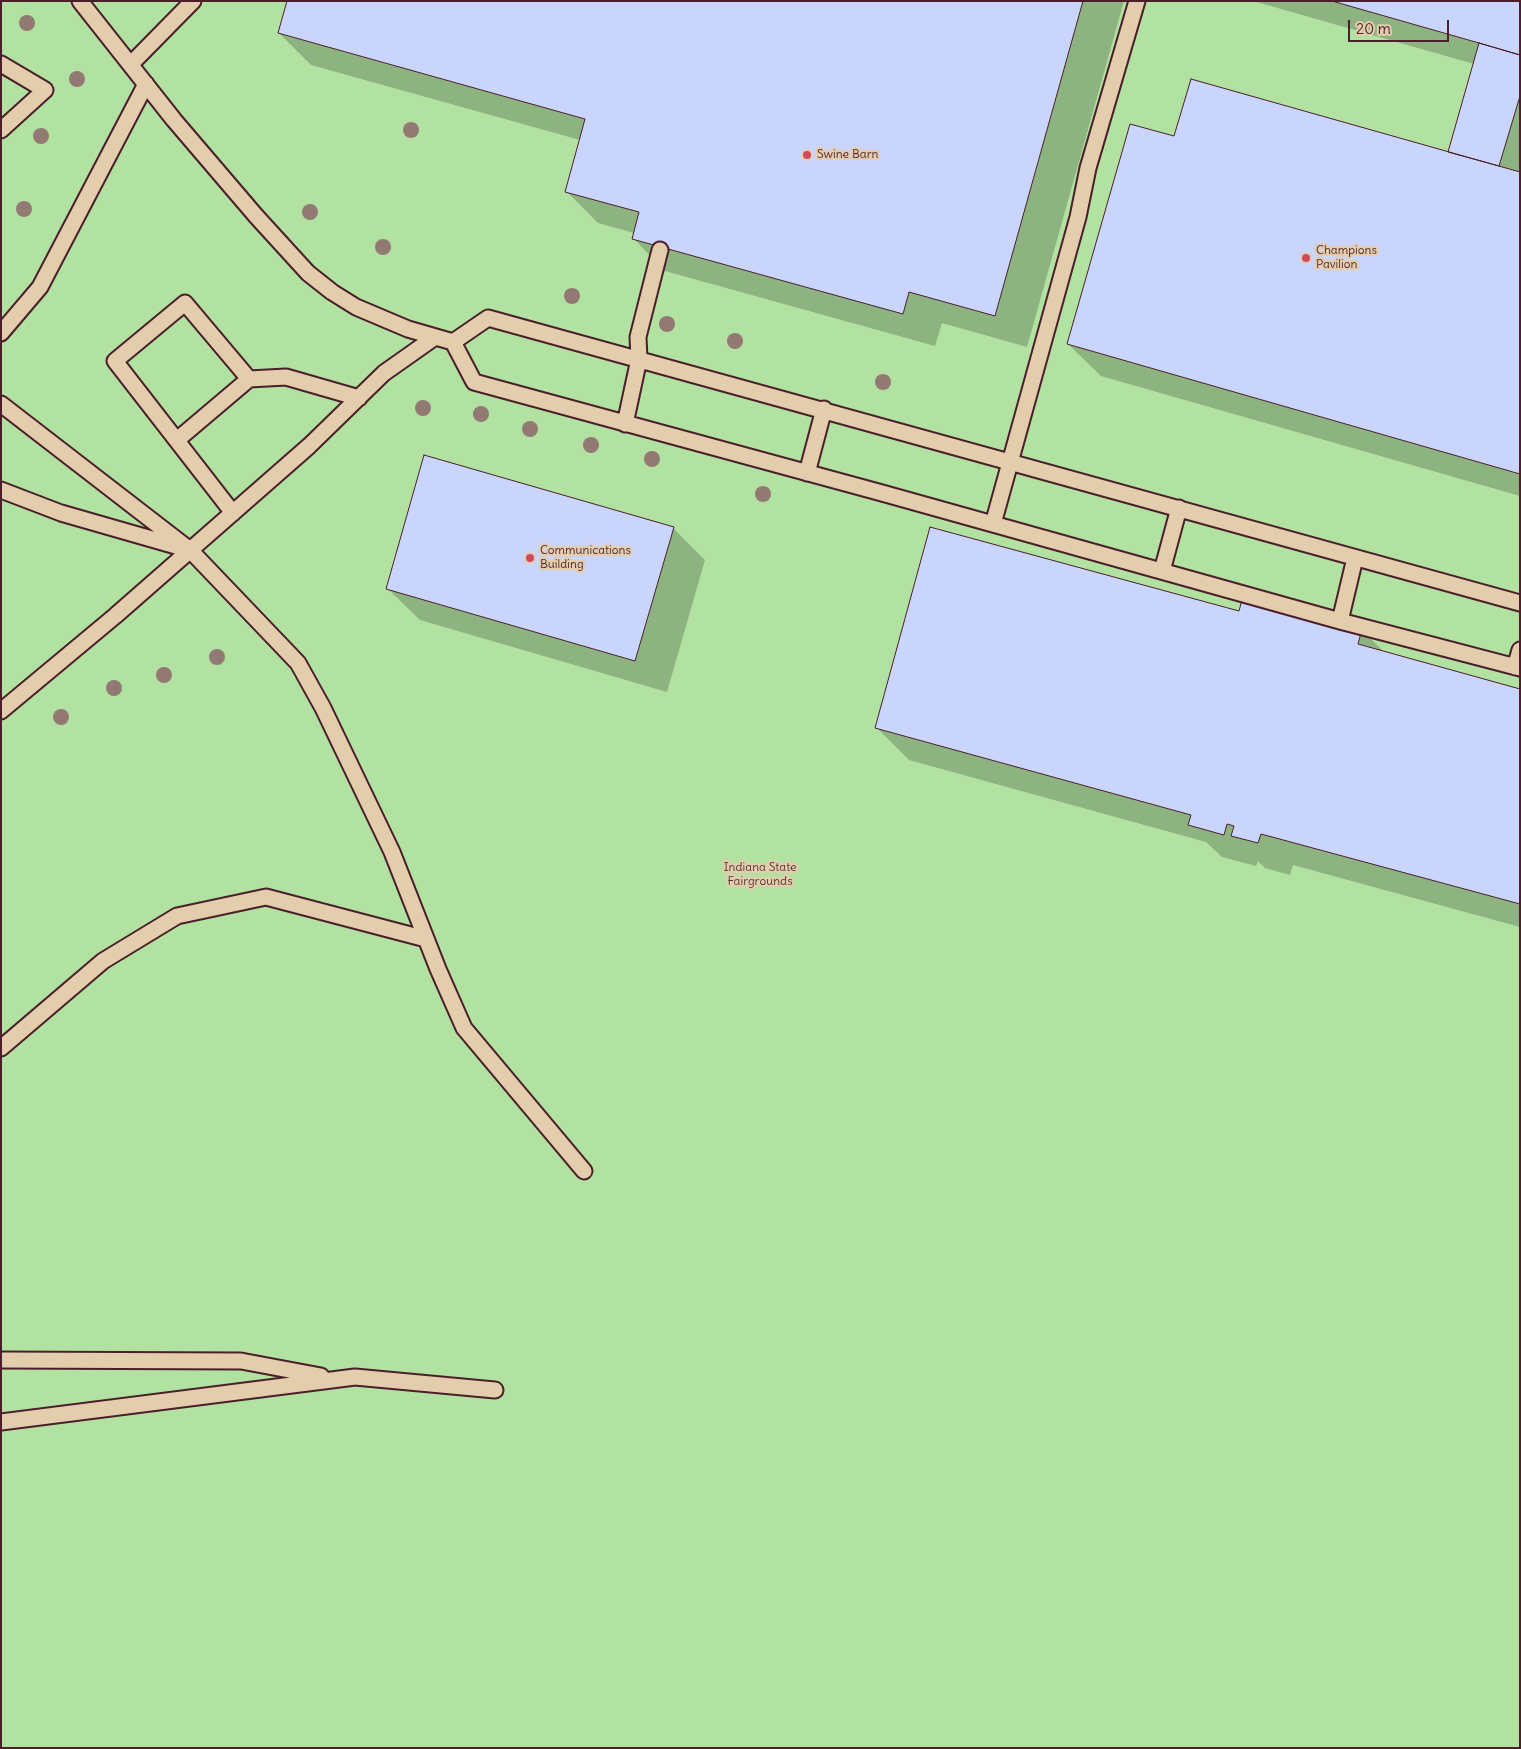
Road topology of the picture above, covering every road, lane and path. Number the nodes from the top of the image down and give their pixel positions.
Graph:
1 (80, 1) edge
2 (193, 1) edge
3 (1138, 1) edge
4 (1, 64) edge
5 (131, 64) junction
6 (146, 84) junction
7 (1, 130) edge
8 (660, 250) dead end
9 (1, 332) edge
10 (435, 336) junction
11 (453, 342) junction
12 (639, 359) junction
13 (249, 379) junction
14 (359, 398) junction
15 (1, 404) edge
16 (824, 410) junction
17 (625, 424) junction
18 (177, 440) junction
19 (1010, 462) junction
20 (808, 473) junction
21 (1, 490) edge
22 (1179, 508) junction
23 (233, 513) junction
24 (992, 524) junction
25 (190, 550) junction
26 (1355, 558) junction
27 (1162, 571) junction
28 (1520, 603) edge
29 (1340, 621) junction
30 (1520, 650) edge
31 (1517, 668) edge
32 (1, 712) edge
33 (426, 939) junction
34 (1, 1048) edge
35 (584, 1171) dead end
36 (1, 1360) edge
37 (335, 1379) junction
38 (495, 1390) dead end
39 (1, 1422) edge

1 - 5 lane
2 - 5 lane
3 - 19 lane
4 - 7 lane
5 - 6 lane
6 - 9 lane
6 - 10 lane
8 - 12 lane
10 - 11 lane
10 - 14 lane
11 - 12 lane
11 - 17 lane
12 - 16 lane
12 - 17 lane
13 - 14 lane
13 - 18 lane
13 - 18 lane
14 - 23 lane
15 - 25 lane
16 - 19 lane
16 - 20 lane
17 - 20 lane
18 - 23 lane
19 - 22 lane
19 - 24 lane
20 - 24 lane
21 - 25 lane
22 - 26 lane
22 - 27 lane
23 - 25 lane
24 - 27 lane
25 - 32 lane
25 - 33 lane
26 - 28 lane
26 - 29 lane
27 - 29 lane
29 - 31 lane
30 - 31 lane
33 - 34 lane
33 - 35 lane
36 - 37 lane
37 - 38 lane
37 - 39 lane

